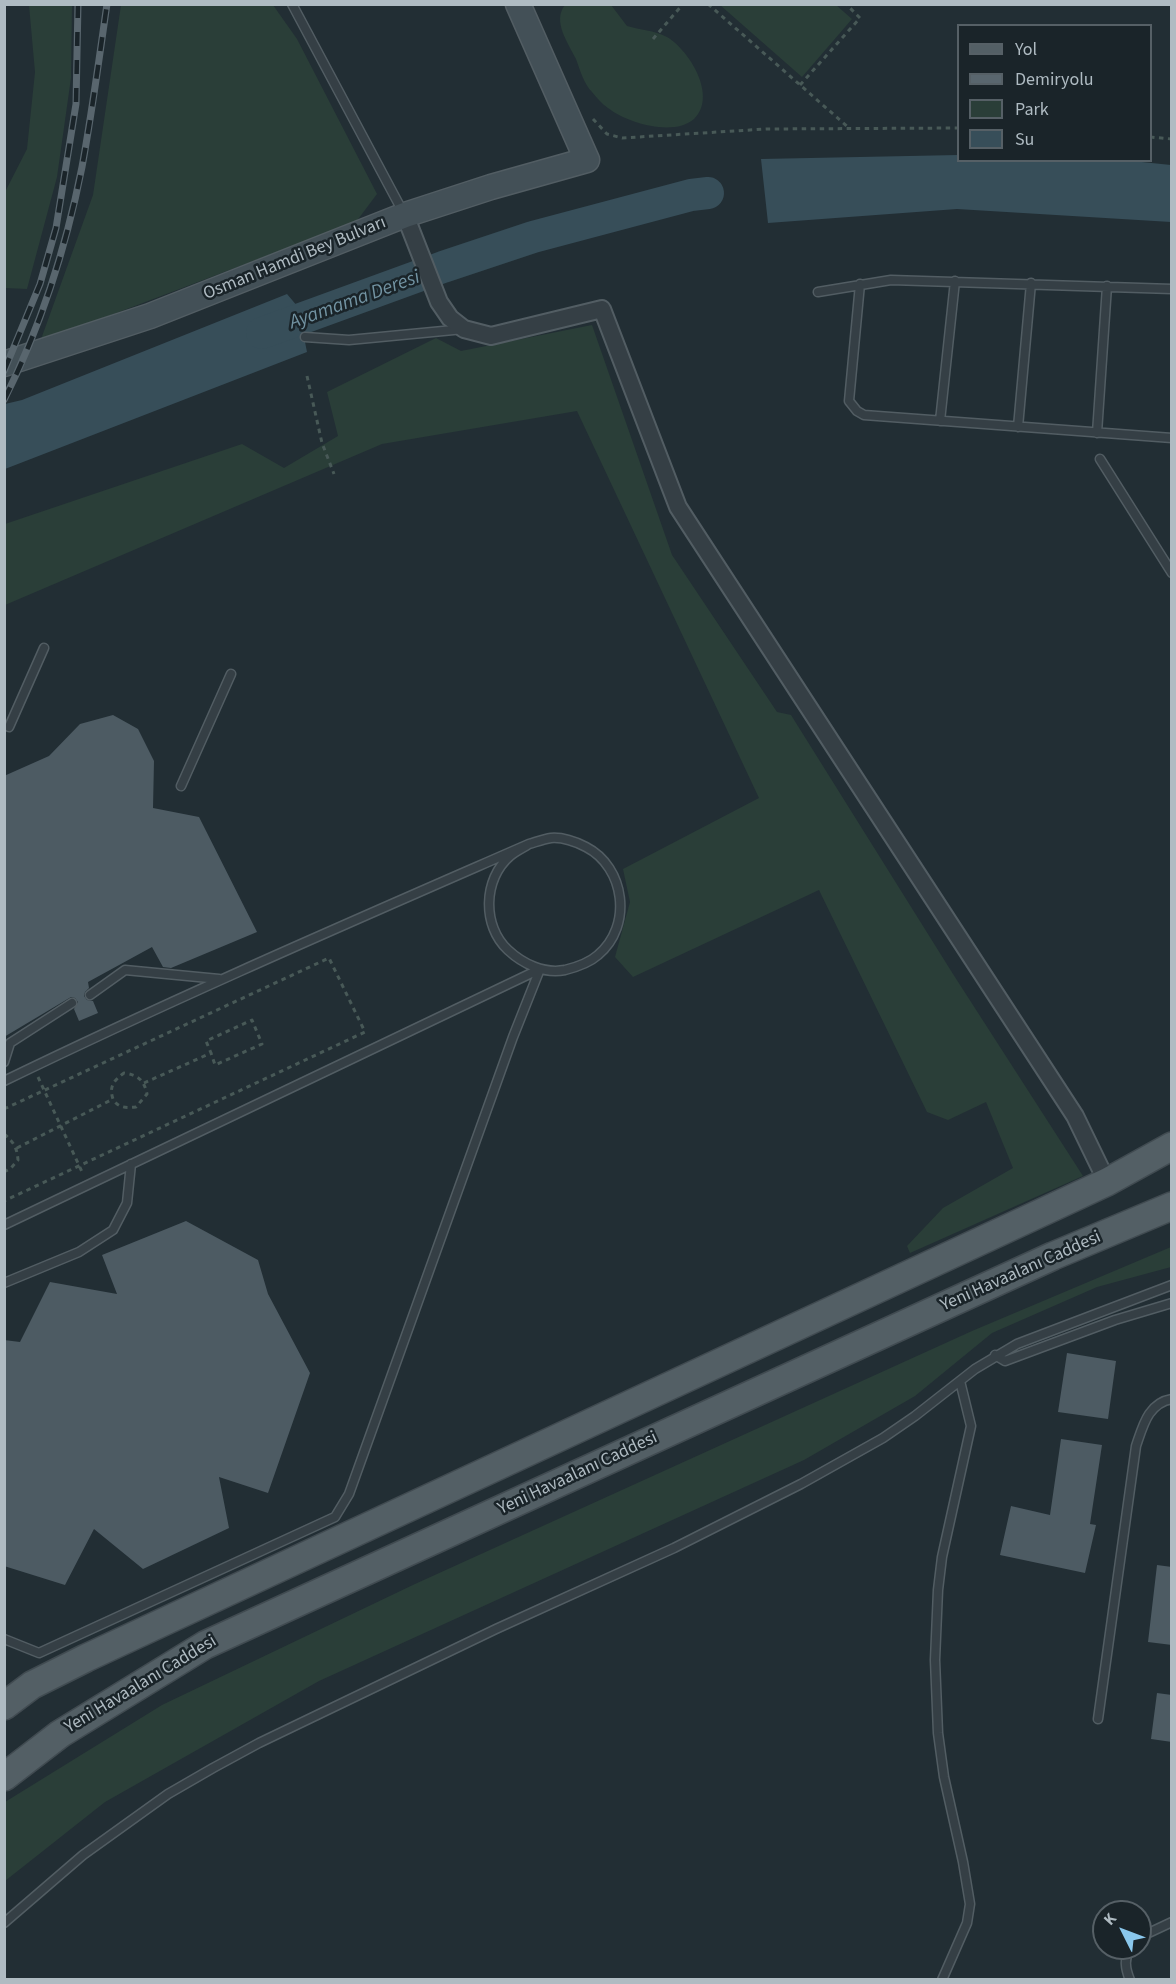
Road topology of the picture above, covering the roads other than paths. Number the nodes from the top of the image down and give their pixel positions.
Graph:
1 (292, 4) edge
2 (518, 4) edge
3 (408, 224) junction
4 (955, 281) junction
5 (1031, 283) junction
6 (860, 284) junction
7 (1107, 286) junction
8 (1172, 288) edge
9 (818, 292) dead end
10 (464, 329) junction
11 (305, 337) dead end
12 (4, 364) edge
13 (940, 421) junction
14 (1018, 427) junction
15 (1097, 433) junction
16 (1172, 438) edge
17 (1100, 459) dead end
18 (1172, 573) edge
19 (44, 648) dead end
20 (231, 674) dead end
21 (9, 728) dead end
22 (181, 786) dead end
23 (529, 843) junction
24 (540, 969) junction
25 (221, 979) junction
26 (90, 995) dead end
27 (72, 1003) dead end
28 (4, 1062) edge
29 (4, 1082) edge
30 (1172, 1146) edge
31 (131, 1164) junction
32 (1107, 1182) junction
33 (1172, 1206) edge
34 (1172, 1223) edge
35 (4, 1226) edge
36 (1053, 1256) junction
37 (4, 1284) edge
38 (1172, 1285) edge
39 (1172, 1302) edge
40 (995, 1355) junction
41 (960, 1381) junction
42 (1172, 1398) edge
43 (4, 1639) edge
44 (32, 1685) junction
45 (4, 1698) edge
46 (4, 1706) edge
47 (1098, 1719) dead end
48 (4, 1777) edge
49 (1172, 1922) edge
50 (4, 1923) edge
51 (1152, 1931) edge
52 (1127, 1960) edge
53 (942, 1980) edge
54 (1130, 1980) edge

1 - 3 lane
2 - 3 street, Osman Hamdi Bey Bulvarı
3 - 10 street
3 - 12 street, Osman Hamdi Bey Bulvarı
4 - 5 lane
4 - 6 lane
4 - 13 lane
5 - 7 lane
5 - 14 lane
6 - 9 lane
6 - 13 lane
7 - 8 lane
7 - 15 lane
10 - 11 lane
10 - 32 street
13 - 14 lane
14 - 15 lane
15 - 16 lane
17 - 18 lane
19 - 21 lane
20 - 22 lane
23 - 24 lane
23 - 24 lane
23 - 25 lane
24 - 31 lane
24 - 43 lane
25 - 26 lane
25 - 29 lane
27 - 28 lane
30 - 32 main road
31 - 35 lane
31 - 37 lane
32 - 44 main road
33 - 36 main road, Yeni Havaalanı Caddesi
34 - 36 main road
36 - 48 main road, Yeni Havaalanı Caddesi
38 - 40 lane
39 - 40 lane
40 - 41 lane
41 - 50 lane
41 - 53 lane
42 - 47 lane
44 - 45 street
44 - 46 main road
49 - 51 lane
52 - 54 lane

